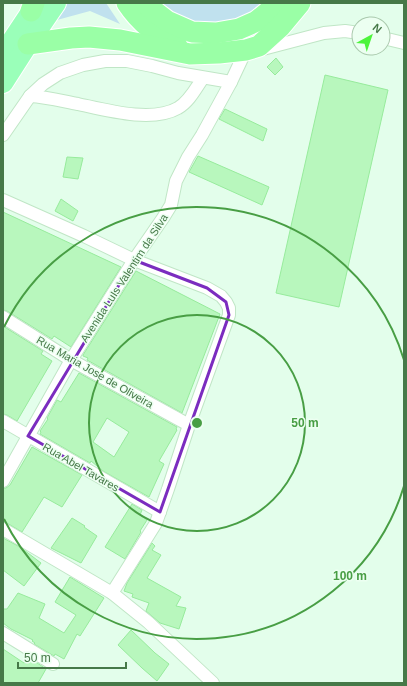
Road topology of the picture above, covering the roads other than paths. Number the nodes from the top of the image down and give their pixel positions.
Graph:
1 (56, 3) edge
2 (127, 3) edge
3 (146, 3) edge
4 (279, 3) edge
5 (300, 3) edge
6 (34, 6) edge
7 (351, 32) edge
8 (391, 40) edge
9 (404, 43) edge
10 (28, 44) junction
11 (245, 52) junction
12 (3, 54) edge
13 (190, 54) junction
14 (203, 78) junction
15 (231, 82) junction
16 (3, 83) edge
17 (30, 96) junction
18 (3, 135) edge
19 (3, 200) edge
20 (134, 260) junction
21 (3, 316) edge
22 (72, 360) junction
23 (3, 421) edge
24 (189, 425) junction
25 (28, 436) junction
26 (3, 480) edge
27 (160, 512) junction
28 (3, 529) edge
29 (112, 593) junction
30 (3, 633) edge
31 (54, 664) dead end
32 (213, 683) edge

1 - 10 main road
2 - 13 highway
3 - 4 highway
5 - 11 highway
6 - 12 main road
7 - 11 street
8 - 9 street
10 - 13 highway
10 - 16 main road
11 - 13 highway
11 - 15 street, Avenida LuIs Valentim da Silva
14 - 15 street
14 - 17 street
14 - 17 street
15 - 20 street, Avenida LuIs Valentim da Silva
17 - 18 street
19 - 20 street
20 - 22 street, Avenida LuIs Valentim da Silva
20 - 24 street
21 - 22 street, Rua Maria Jose de Oliveira
22 - 24 street, Rua Maria Jose de Oliveira
22 - 25 street, Avenida LuIs Valentim da Silva
23 - 25 street, Rua Abel Tavares
24 - 27 street
25 - 26 street, Avenida LuIs Valentim da Silva
25 - 27 street, Rua Abel Tavares
27 - 29 street
28 - 29 street
29 - 32 street
30 - 31 street

